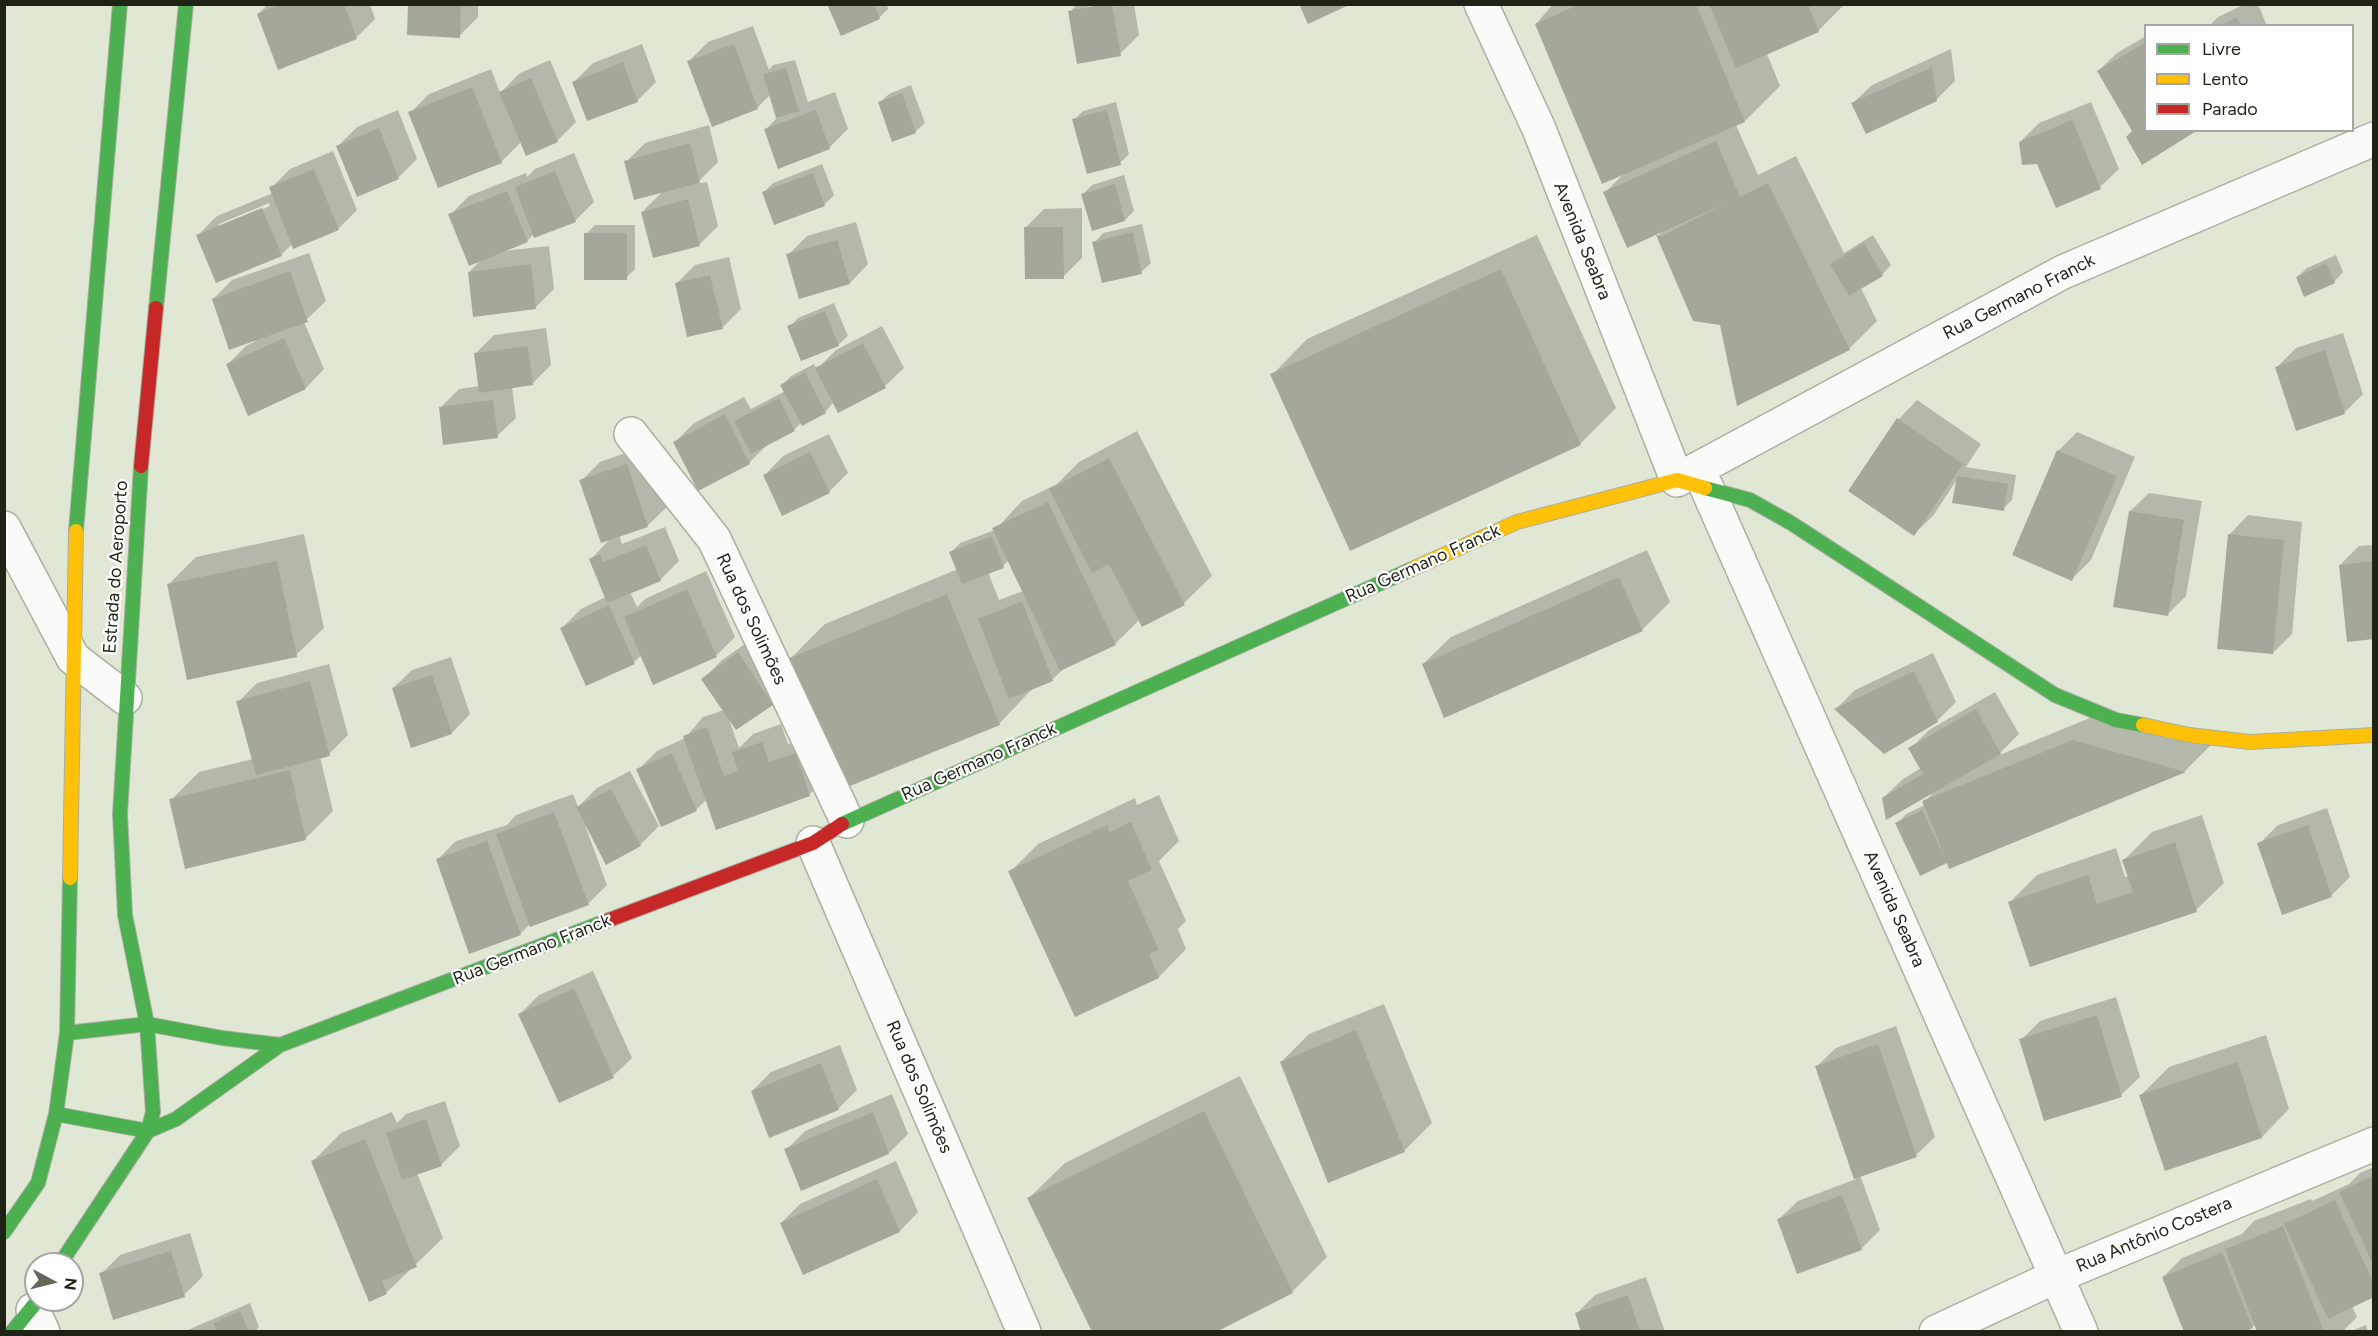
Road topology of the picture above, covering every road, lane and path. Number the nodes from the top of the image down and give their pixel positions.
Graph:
1 (120, 4) edge
2 (186, 4) edge
3 (1481, 4) edge
4 (2373, 139) edge
5 (631, 434) dead end
6 (1691, 483) junction
7 (4, 528) edge
8 (73, 658) junction
9 (125, 698) junction
10 (2373, 735) edge
11 (847, 820) junction
12 (813, 843) junction
13 (147, 1024) junction
14 (67, 1033) junction
15 (280, 1045) junction
16 (56, 1114) junction
17 (148, 1131) junction
18 (2373, 1144) edge
19 (4, 1232) edge
20 (68, 1252) edge
21 (2057, 1276) junction
22 (1024, 1332) edge
23 (1936, 1332) edge
24 (2082, 1332) edge

1 - 8 street, Estrada do Aeroporto
2 - 9 street, Estrada do Aeroporto
3 - 6 street, Avenida Seabra
4 - 6 street, Rua Germano Franck
5 - 11 street, Rua dos Solimões
6 - 10 street
6 - 11 street, Rua Germano Franck
6 - 21 street, Avenida Seabra
7 - 8 street
8 - 9 street
8 - 14 street, Estrada do Aeroporto
9 - 13 street, Estrada do Aeroporto
11 - 12 street, Rua Germano Franck
12 - 15 street, Rua Germano Franck
12 - 22 street, Rua dos Solimões
13 - 14 street, Rua Germano Franck
13 - 15 street, Rua Germano Franck
13 - 17 street, Estrada do Aeroporto
14 - 16 street
15 - 17 street, Rua Germano Franck
16 - 17 street
16 - 19 street
17 - 20 street
18 - 21 street, Rua Antônio Costera
21 - 23 street, Rua Antônio Costera
21 - 24 street, Avenida Seabra

